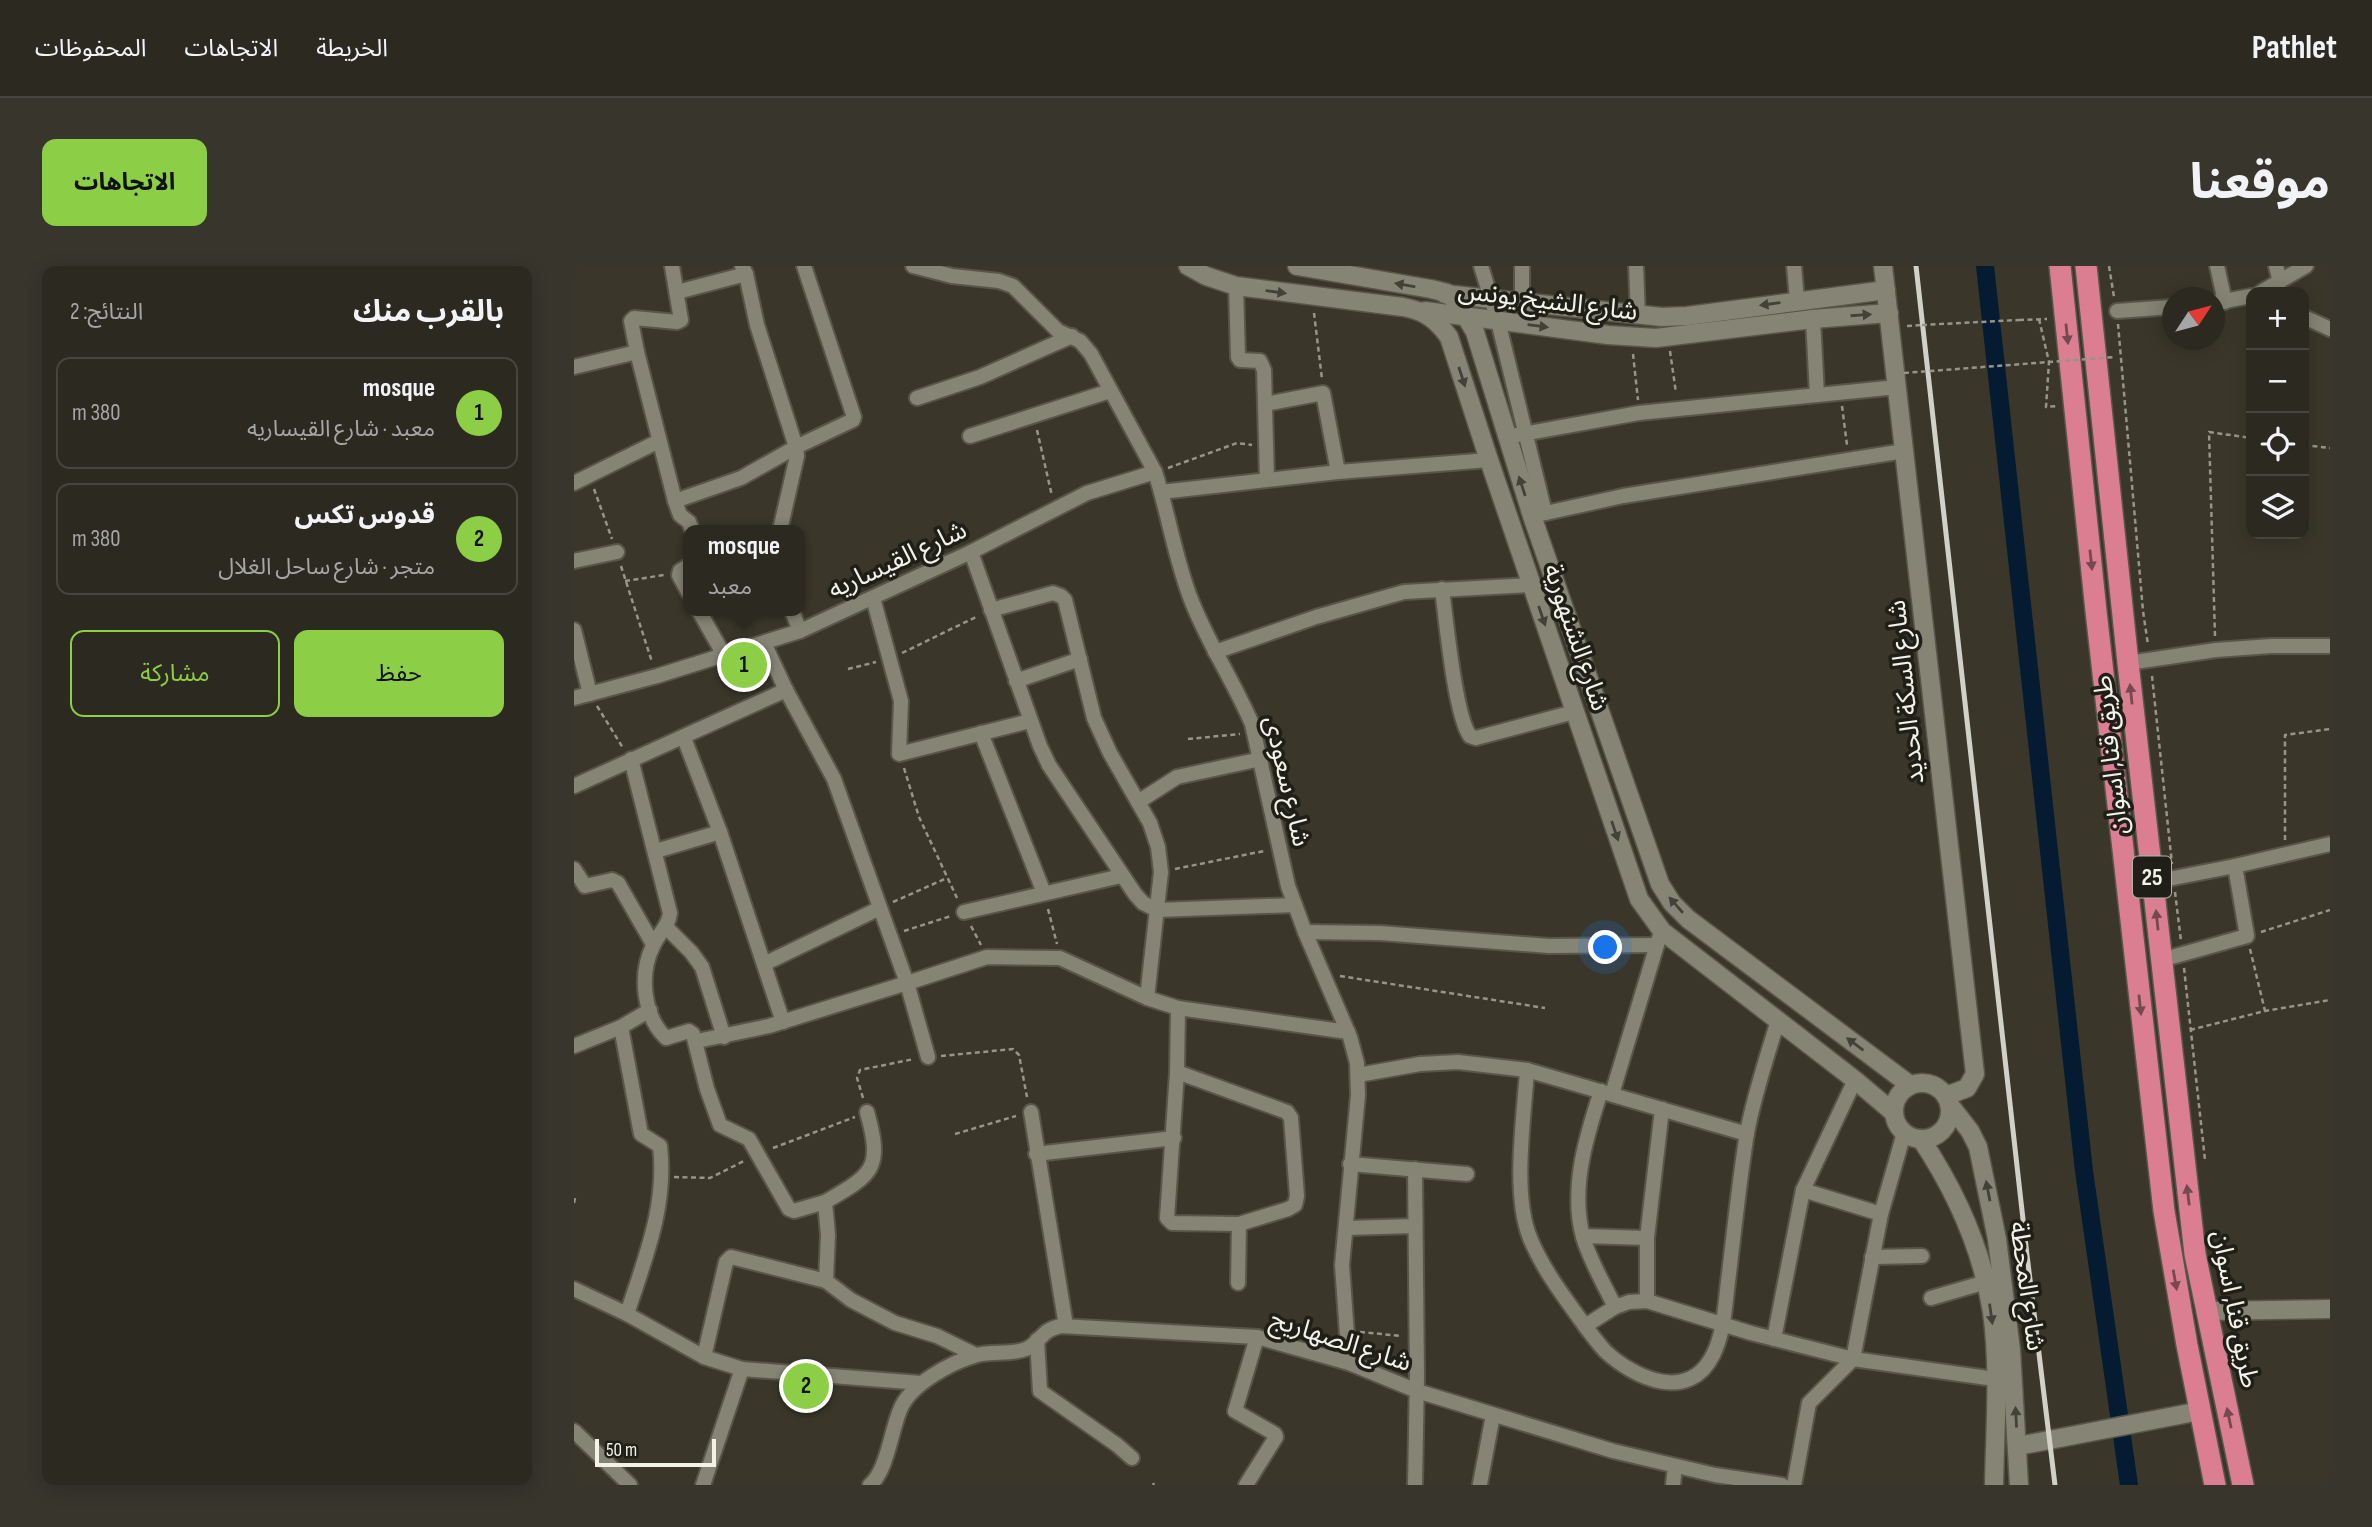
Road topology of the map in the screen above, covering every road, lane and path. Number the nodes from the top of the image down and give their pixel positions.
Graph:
1 (672, 266) edge
2 (804, 266) edge
3 (914, 266) edge
4 (1188, 266) edge
5 (1297, 266) edge
6 (1481, 266) edge
7 (1522, 266) edge
8 (1636, 266) edge
9 (1794, 266) edge
10 (1884, 266) edge
11 (2060, 266) edge
12 (2087, 266) edge
13 (2109, 266) edge
14 (2217, 266) edge
15 (2276, 266) edge
16 (2306, 266) edge
17 (744, 270) edge
18 (2280, 282) junction
19 (1236, 286) junction
20 (2219, 287) edge
21 (2270, 287) edge
22 (1886, 290) junction
23 (677, 292) junction
24 (1447, 293) junction
25 (1313, 297) junction
26 (2246, 297) edge
27 (1491, 298) junction
28 (1797, 300) junction
29 (2225, 301) edge
30 (1522, 302) junction
31 (2162, 308) edge
32 (1422, 311) junction
33 (2117, 312) junction
34 (1889, 313) junction
35 (1638, 316) junction
36 (1467, 317) junction
37 (2066, 317) junction
38 (1813, 319) junction
39 (2039, 319) junction
40 (2309, 319) edge
41 (1498, 321) junction
42 (1922, 325) dead end
43 (2330, 329) edge
44 (1072, 336) junction
45 (1631, 337) junction
46 (1668, 338) junction
47 (637, 352) junction
48 (2115, 358) dead end
49 (2049, 362) junction
50 (574, 368) edge
51 (1901, 380) junction
52 (1110, 391) junction
53 (1324, 393) junction
54 (1840, 393) junction
55 (1817, 395) junction
56 (917, 398) dead end
57 (1265, 404) junction
58 (2046, 407) dead end
59 (1678, 409) junction
60 (1639, 413) junction
61 (1034, 416) junction
62 (1515, 435) junction
63 (970, 436) dead end
64 (2246, 437) edge
65 (659, 441) junction
66 (2309, 446) edge
67 (796, 447) junction
68 (1266, 447) junction
69 (2330, 448) edge
70 (1904, 451) junction
71 (1848, 458) junction
72 (1489, 460) junction
73 (1154, 472) junction
74 (1338, 472) junction
75 (589, 475) junction
76 (1267, 479) junction
77 (574, 483) edge
78 (1161, 492) junction
79 (675, 500) junction
80 (1055, 509) junction
81 (1539, 515) junction
82 (690, 525) edge
83 (781, 525) edge
84 (617, 552) joint
85 (971, 552) junction
86 (574, 561) edge
87 (683, 570) edge
88 (1531, 585) junction
89 (1442, 589) junction
90 (873, 598) junction
91 (991, 610) junction
92 (702, 616) edge
93 (794, 616) edge
94 (574, 630) edge
95 (800, 631) junction
96 (764, 643) junction
97 (2330, 646) edge
98 (2216, 650) junction
99 (1215, 652) junction
100 (724, 655) junction
101 (890, 659) junction
102 (1080, 659) junction
103 (2151, 661) junction
104 (2128, 663) junction
105 (848, 669) dead end
106 (657, 676) junction
107 (1016, 681) junction
108 (786, 690) junction
109 (590, 694) junction
110 (574, 698) edge
111 (1574, 712) junction
112 (1030, 721) junction
113 (2330, 729) edge
114 (981, 733) junction
115 (1255, 733) junction
116 (684, 738) junction
117 (1188, 739) dead end
118 (899, 754) junction
119 (1261, 758) junction
120 (631, 759) junction
121 (574, 786) edge
122 (1138, 802) junction
123 (720, 832) junction
124 (2330, 844) edge
125 (1279, 848) junction
126 (656, 851) junction
127 (2285, 853) junction
128 (2235, 866) junction
129 (574, 869) edge
130 (1161, 872) junction
131 (1121, 876) junction
132 (947, 878) junction
133 (2163, 880) junction
134 (1044, 893) junction
135 (1295, 905) junction
136 (878, 909) junction
137 (1157, 910) junction
138 (2330, 910) edge
139 (964, 912) junction
140 (666, 927) junction
141 (1305, 932) junction
142 (889, 936) junction
143 (2247, 936) junction
144 (1660, 938) junction
145 (653, 944) junction
146 (2182, 954) junction
147 (987, 957) junction
148 (1060, 958) junction
149 (2161, 960) junction
150 (764, 964) junction
151 (1323, 974) junction
152 (907, 984) junction
153 (1147, 998) junction
154 (2330, 1000) edge
155 (1178, 1008) junction
156 (1545, 1008) dead end
157 (650, 1010) junction
158 (2265, 1011) junction
159 (1778, 1020) junction
160 (783, 1022) junction
161 (621, 1027) junction
162 (2192, 1030) junction
163 (1348, 1032) junction
164 (2170, 1034) junction
165 (724, 1037) junction
166 (696, 1041) junction
167 (574, 1046) edge
168 (928, 1057) junction
169 (1527, 1070) junction
170 (1177, 1072) junction
171 (1358, 1075) junction
172 (1855, 1080) junction
173 (1910, 1085) junction
174 (1606, 1093) junction
175 (1948, 1100) junction
176 (1662, 1109) junction
177 (867, 1112) joint
178 (1031, 1112) junction
179 (1894, 1113) junction
180 (955, 1134) dead end
181 (1747, 1134) junction
182 (1913, 1136) junction
183 (1174, 1138) junction
184 (1036, 1154) junction
185 (1350, 1164) junction
186 (1415, 1169) junction
187 (2204, 1170) dead end
188 (1467, 1174) dead end
189 (1803, 1190) junction
190 (825, 1202) junction
191 (1881, 1214) junction
192 (1239, 1224) junction
193 (1415, 1226) junction
194 (1346, 1228) junction
195 (1583, 1236) junction
196 (1647, 1238) junction
197 (1922, 1256) dead end
198 (1872, 1257) junction
199 (826, 1281) junction
200 (1986, 1282) junction
201 (1238, 1283) dead end
202 (574, 1289) edge
203 (1931, 1298) dead end
204 (1647, 1301) junction
205 (1615, 1307) junction
206 (2330, 1310) edge
207 (2206, 1311) junction
208 (627, 1314) junction
209 (1723, 1324) junction
210 (1066, 1326) junction
211 (1585, 1326) junction
212 (1346, 1331) junction
213 (1257, 1338) junction
214 (1416, 1338) junction
215 (1774, 1339) junction
216 (1037, 1340) junction
217 (976, 1355) junction
218 (704, 1357) junction
219 (1853, 1359) junction
220 (1349, 1363) junction
221 (742, 1369) junction
222 (1995, 1379) junction
223 (921, 1383) junction
224 (1417, 1391) junction
225 (2200, 1411) junction
226 (1493, 1415) junction
227 (574, 1431) edge
228 (2018, 1446) junction
229 (1132, 1458) dead end
230 (1675, 1466) junction
231 (1755, 1483) edge
232 (877, 1484) edge
233 (1480, 1484) edge
234 (630, 1485) edge
235 (703, 1485) edge
236 (1247, 1485) edge
237 (1415, 1485) edge
238 (1673, 1485) edge
239 (1782, 1485) edge
240 (1794, 1485) edge
241 (1994, 1485) edge
242 (2019, 1485) edge
243 (2211, 1485) edge
244 (2243, 1485) edge

1 - 23 street
2 - 67 street
3 - 44 street, شارع سعودى
4 - 19 street
24 -> 5 street
6 - 27 street
7 - 30 street
8 - 35 street
9 - 28 street
10 - 22 street, شارع السكة الحديد
11 - 37 highway, طريق قنا, اسوان / 25
12 - 104 highway, طريق قنا, اسوان / 25
13 - 33 path
14 - 20 street
15 - 18 street
16 - 18 street
17 - 23 street
17 - 67 street
18 - 21 street
19 -> 25 street
19 - 57 street
22 - 28 street, شارع الشيخ يونس
22 - 34 street, شارع السكة الحديد
23 - 47 street
24 - 27 street, شارع الشيخ يونس
24 - 32 street, شارع الشيخ يونس
24 - 36 street, شارع الشنهورية
25 - 32 street
25 - 53 path
26 - 29 street
27 - 30 street, شارع الشيخ يونس
27 - 41 street
28 -> 35 street, شارع الشيخ يونس
30 - 35 street, شارع الشيخ يونس
31 - 33 street
32 - 36 street, شارع الشيخ يونس
32 -> 72 street, شارع الشنهورية
33 - 103 path
38 -> 34 street, شارع الشيخ يونس
34 - 51 street, شارع السكة الحديد
36 - 41 street, شارع الشيخ يونس
36 - 62 street, شارع الشنهورية
37 - 39 path
37 -> 225 highway, طريق قنا, اسوان / 25
38 - 46 street, شارع الشيخ يونس
38 - 55 street
39 - 42 path, bridge
39 - 49 path
40 - 43 street
41 -> 45 street, شارع الشيخ يونس
41 - 62 street
44 - 52 street, شارع سعودى
44 - 56 street
45 - 46 street, شارع الشيخ يونس
45 - 60 path
46 - 59 path
47 - 50 street
47 - 65 street
48 - 49 path, bridge
49 - 51 path, bridge
49 - 58 path
51 - 54 street
51 - 70 street, شارع السكة الحديد
52 - 61 street
52 - 73 street, شارع سعودى
53 - 57 street
53 - 74 street
54 - 55 street
54 - 71 path
55 - 59 street
57 - 68 street
59 - 60 street
60 - 62 street
61 - 63 street
61 - 80 path
62 - 81 street, شارع الشنهورية
64 - 98 path
65 - 75 street
65 - 79 street
66 - 69 path
67 - 79 street
67 - 83 street
68 - 73 path
68 - 76 street
70 - 71 street
70 - 175 street, شارع السكة الحديد
71 - 81 street
72 - 74 street
72 - 88 street, شارع الشنهورية
73 - 78 street, شارع سعودى
73 - 80 street, شارع القيساريه
74 - 76 street
75 - 77 street
75 - 84 path
76 - 78 street
78 - 99 street, شارع سعودى
79 - 82 street
80 - 85 street, شارع القيساريه
173 -> 81 street, شارع الشنهورية
84 - 86 street
85 - 90 street, شارع القيساريه
85 - 91 street
87 - 106 path
88 - 89 street
88 -> 111 street, شارع الشنهورية
89 - 99 street
89 - 111 street
90 - 95 street, شارع القيساريه
90 - 101 street
91 - 101 path
91 - 102 street
91 - 107 street
92 - 100 street
93 - 95 street
94 - 109 street
95 - 96 street, شارع القيساريه
96 - 100 street, شارع القيساريه
96 - 108 street
97 - 98 street
98 - 103 street
99 - 115 street, شارع سعودى
100 - 106 street, شارع القيساريه
101 - 105 path
101 - 118 street
102 - 107 street
102 - 122 street
103 - 104 street
103 - 133 path
133 -> 104 highway, طريق قنا, اسوان / 25
106 - 109 street, شارع القيساريه
107 - 112 street
108 - 116 street
108 - 136 street
109 - 110 street, شارع القيساريه
109 - 120 path
111 -> 144 street, شارع الشنهورية
112 - 114 street
112 - 131 street
113 - 127 path
114 - 118 street
114 - 134 street
115 - 117 path
115 - 119 street, شارع سعودى
116 - 120 street
116 - 123 street
118 - 132 path
119 - 122 street
119 - 125 street, شارع سعودى
120 - 121 street
120 - 126 street
122 - 130 street
123 - 126 street
123 - 150 street
124 - 127 street
125 - 130 path
125 - 135 street, شارع سعودى
126 - 140 street
127 - 128 street
128 - 133 street
128 - 143 street
129 - 145 street
130 - 137 street
131 - 134 street
131 - 137 street
132 - 136 path
132 - 139 path
133 - 146 path
149 -> 133 highway, طريق قنا, اسوان / 25
134 - 139 street
134 - 148 path
135 - 137 street
135 - 141 street, شارع سعودى
136 - 142 street
136 - 150 street
137 - 153 street
138 - 143 path
139 - 142 path
139 - 147 path
140 - 145 street
140 - 165 street
141 - 144 street
141 - 151 street, شارع سعودى
142 - 152 street
143 - 146 street
143 - 158 path
144 - 159 street, شارع الشنهورية
144 - 174 street
145 - 157 street
146 - 149 street
146 - 162 path
147 - 148 street
147 - 152 street
148 - 153 street
149 - 164 highway, طريق قنا, اسوان / 25
150 - 160 street
151 - 156 path
151 - 163 street, شارع سعودى
152 - 160 street
152 - 168 street
153 - 155 street
154 - 158 path
155 - 163 street
155 - 170 street
157 - 161 street
157 - 166 street
158 - 162 path
159 - 172 street, شارع الشنهورية
159 - 181 street
160 - 165 street
161 - 167 street
161 - 208 street
162 - 164 path
162 - 187 path
163 - 171 street, شارع سعودى
207 -> 164 highway, طريق قنا, اسوان / 25
165 - 166 street
166 - 190 street
168 - 177 path
168 - 178 path
169 - 171 street
169 - 174 street
169 - 211 street
170 - 183 street
170 - 192 street
171 - 185 street, شارع سعودى
172 - 179 street, شارع الشنهورية
172 - 189 street
173 - 175 street
173 - 179 street
174 - 176 street
174 - 195 street
175 - 182 street
228 -> 175 street, شارع المحطة
176 - 181 street
176 - 196 street
177 - 190 street
178 - 180 path
178 - 184 street
179 - 182 street
181 - 209 street
182 - 191 street
182 - 200 street, شارع المحطة
183 - 184 street
183 - 192 street
184 - 210 street
185 - 186 street
185 - 194 street, شارع سعودى
186 - 188 street
186 - 193 street
189 - 191 street
189 - 215 street
190 - 199 street
191 - 198 street
192 - 201 street
193 - 194 street
193 - 214 street
194 - 212 street, شارع سعودى
195 - 196 street
195 - 205 street
196 - 204 street
197 - 198 street
198 - 219 street
199 - 217 street
199 - 218 street
200 - 203 street
200 -> 222 street, شارع المحطة
202 - 208 street
204 - 205 street
204 - 209 street
205 - 211 street
206 - 207 street
244 -> 207 highway, طريق قنا, اسوان / 25
208 - 218 street
209 - 211 street
209 - 215 street
210 - 213 street, شارع الصهاريج
210 - 216 street, شارع الصهاريج
212 - 214 path
212 - 220 street, شارع سعودى
213 - 220 street, شارع الصهاريج
213 - 236 street
214 - 224 street
215 - 219 street
216 - 217 street, شارع الصهاريج
216 - 229 street
217 - 223 street, شارع الصهاريج
218 - 221 street
219 - 222 street
219 - 240 street
220 - 224 street, شارع الصهاريج
221 - 223 street
221 - 235 street
222 - 241 street, شارع المحطة
223 - 232 street, شارع الصهاريج
224 - 226 street, شارع الصهاريج
224 - 237 street
225 - 228 street
225 - 243 highway, طريق قنا, اسوان / 25
226 - 230 street, شارع الصهاريج
226 - 233 street
227 - 234 street
228 - 242 street, شارع المحطة
230 - 231 street, شارع الصهاريج
230 - 238 street
231 - 239 street, شارع الصهاريج

